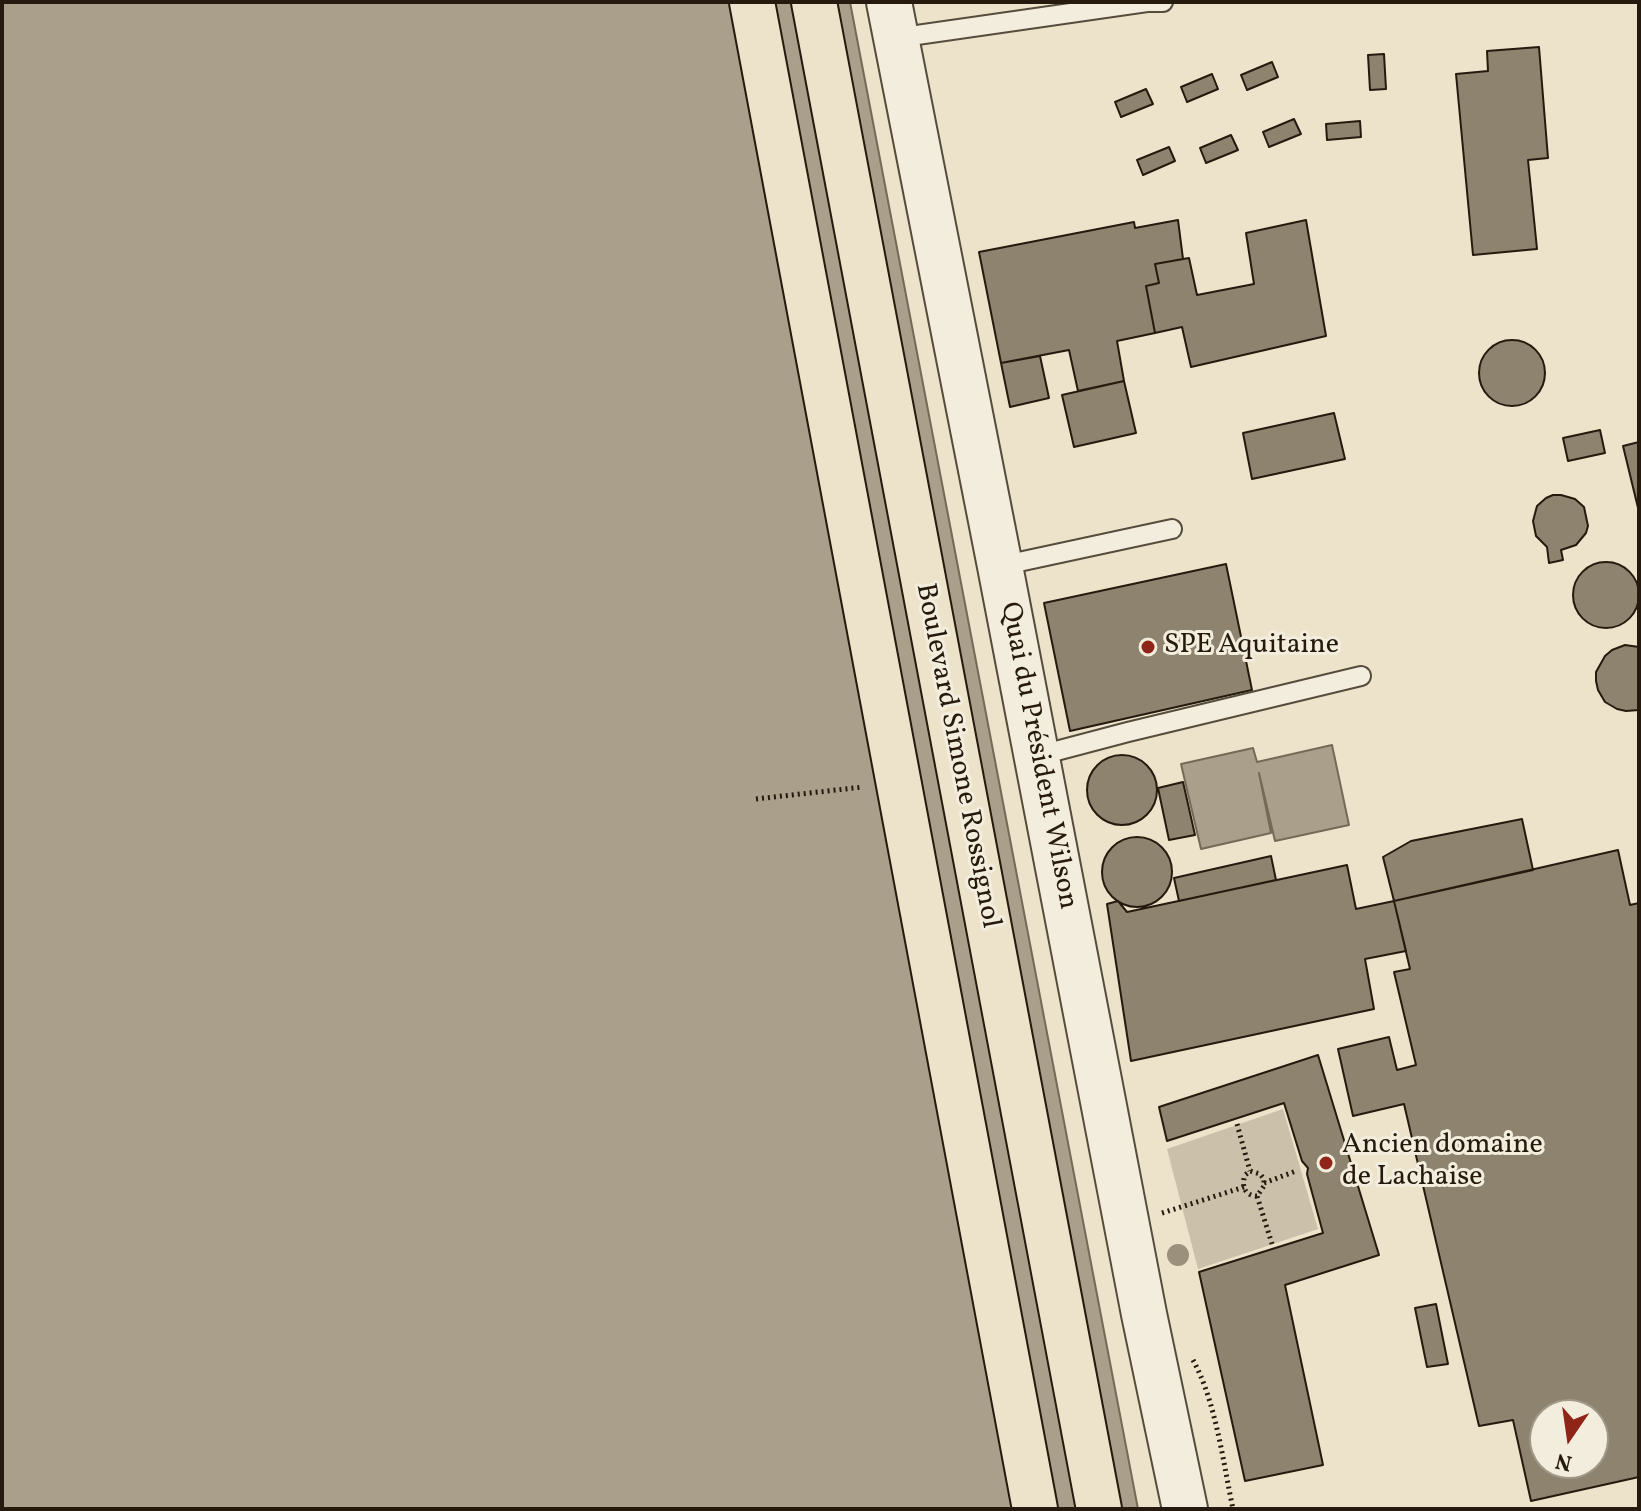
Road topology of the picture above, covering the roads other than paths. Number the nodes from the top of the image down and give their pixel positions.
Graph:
1 (752, 2) edge
2 (814, 2) edge
3 (1163, 2) edge
4 (893, 20) edge
5 (1172, 529) dead end
6 (1000, 566) junction
7 (1361, 676) dead end
8 (1037, 756) junction
9 (1035, 1509) edge
10 (1099, 1509) edge
11 (1185, 1509) edge

1 - 9 main road
2 - 10 main road, Boulevard Simone Rossignol
3 - 4 lane
4 - 6 street, Quai du Président Wilson
5 - 6 lane
6 - 8 street, Quai du Président Wilson
7 - 8 lane
8 - 11 street, Quai du Président Wilson

